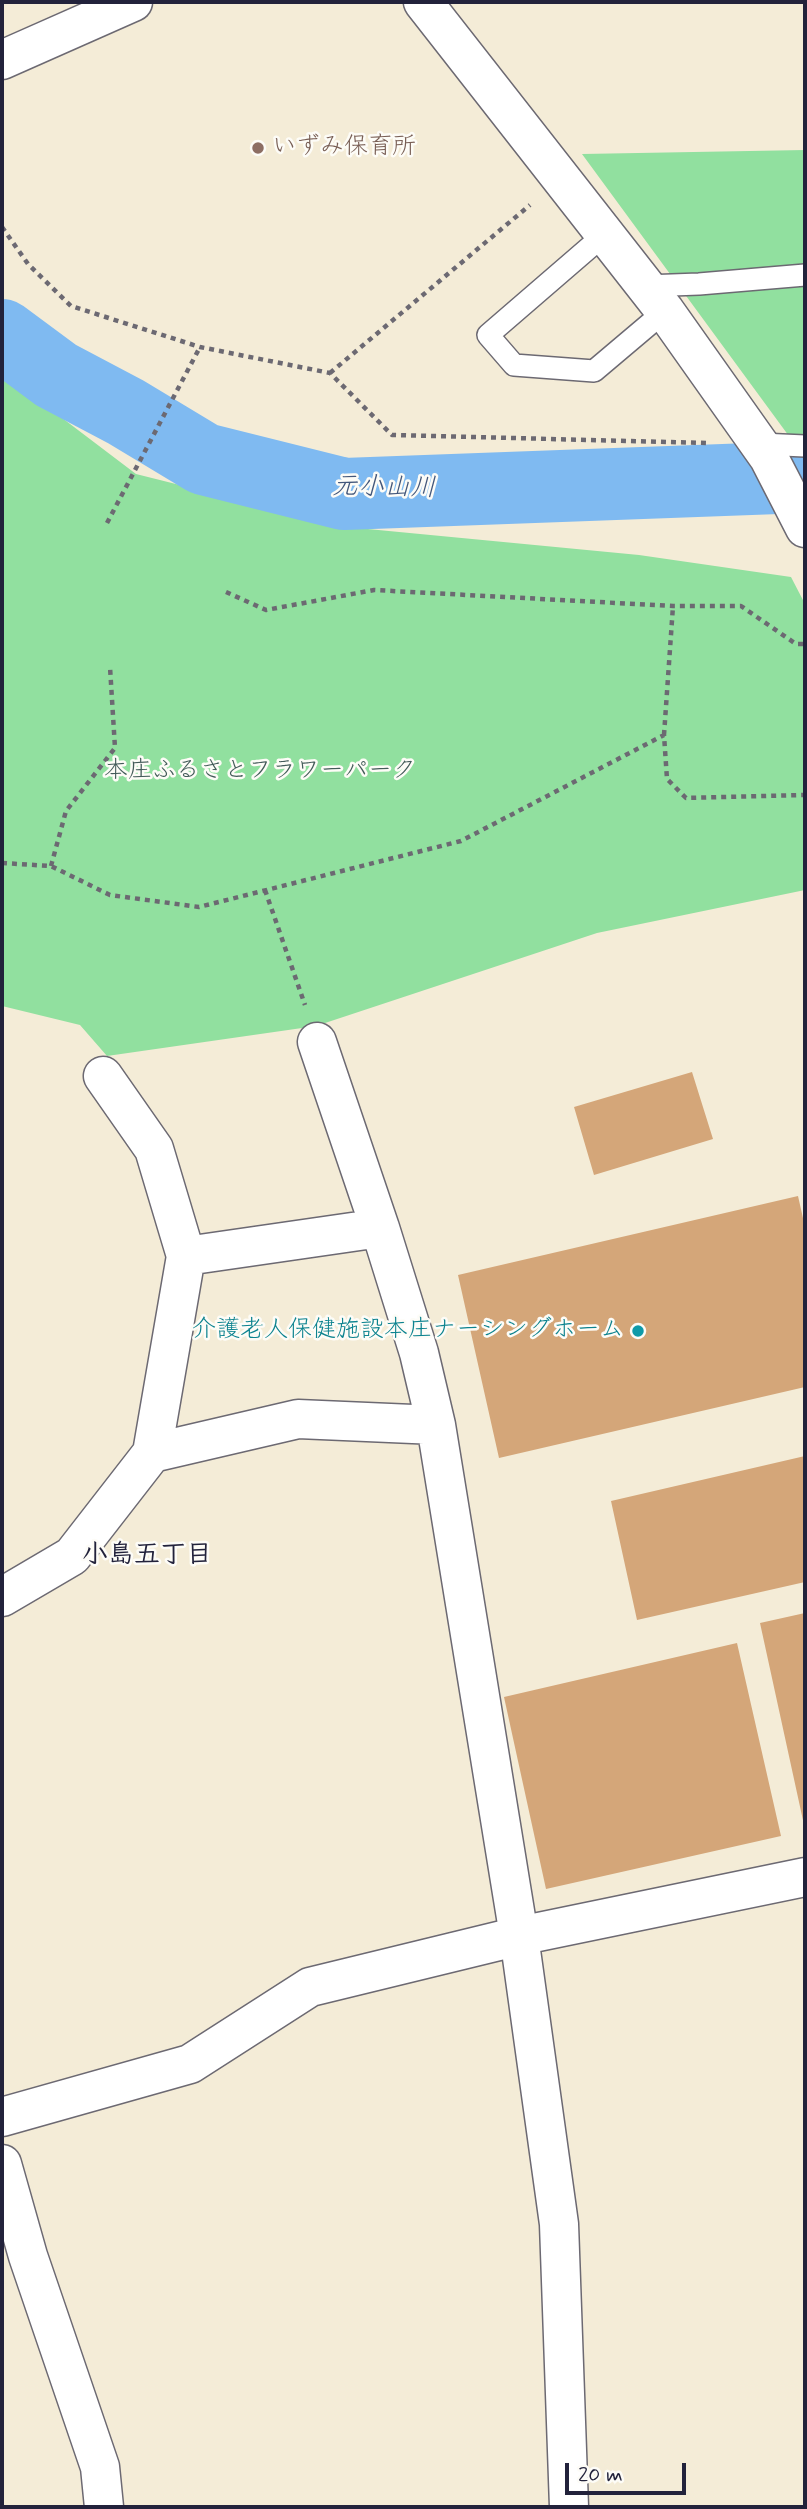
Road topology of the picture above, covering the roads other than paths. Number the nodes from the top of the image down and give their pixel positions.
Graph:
1 (133, 2) edge
2 (423, 2) edge
3 (2, 60) edge
4 (605, 234) junction
5 (805, 275) edge
6 (655, 298) junction
7 (805, 446) edge
8 (764, 451) junction
9 (805, 528) edge
10 (317, 1042) road end
11 (103, 1076) dead end
12 (380, 1228) junction
13 (186, 1256) junction
14 (436, 1425) junction
15 (152, 1453) junction
16 (2, 1597) edge
17 (805, 1877) edge
18 (519, 1937) junction
19 (2, 2117) edge
20 (2, 2164) edge
21 (104, 2507) edge
22 (569, 2507) edge

1 - 3 main road
2 - 4 main road
4 - 6 main road
4 - 6 lane
5 - 6 lane
6 - 8 main road
7 - 8 lane
8 - 9 main road
10 - 12 main road
11 - 13 main road
12 - 13 main road
12 - 14 main road
13 - 15 main road
14 - 15 main road
14 - 18 main road
15 - 16 main road
17 - 18 main road
18 - 19 main road
18 - 22 main road
20 - 21 main road

